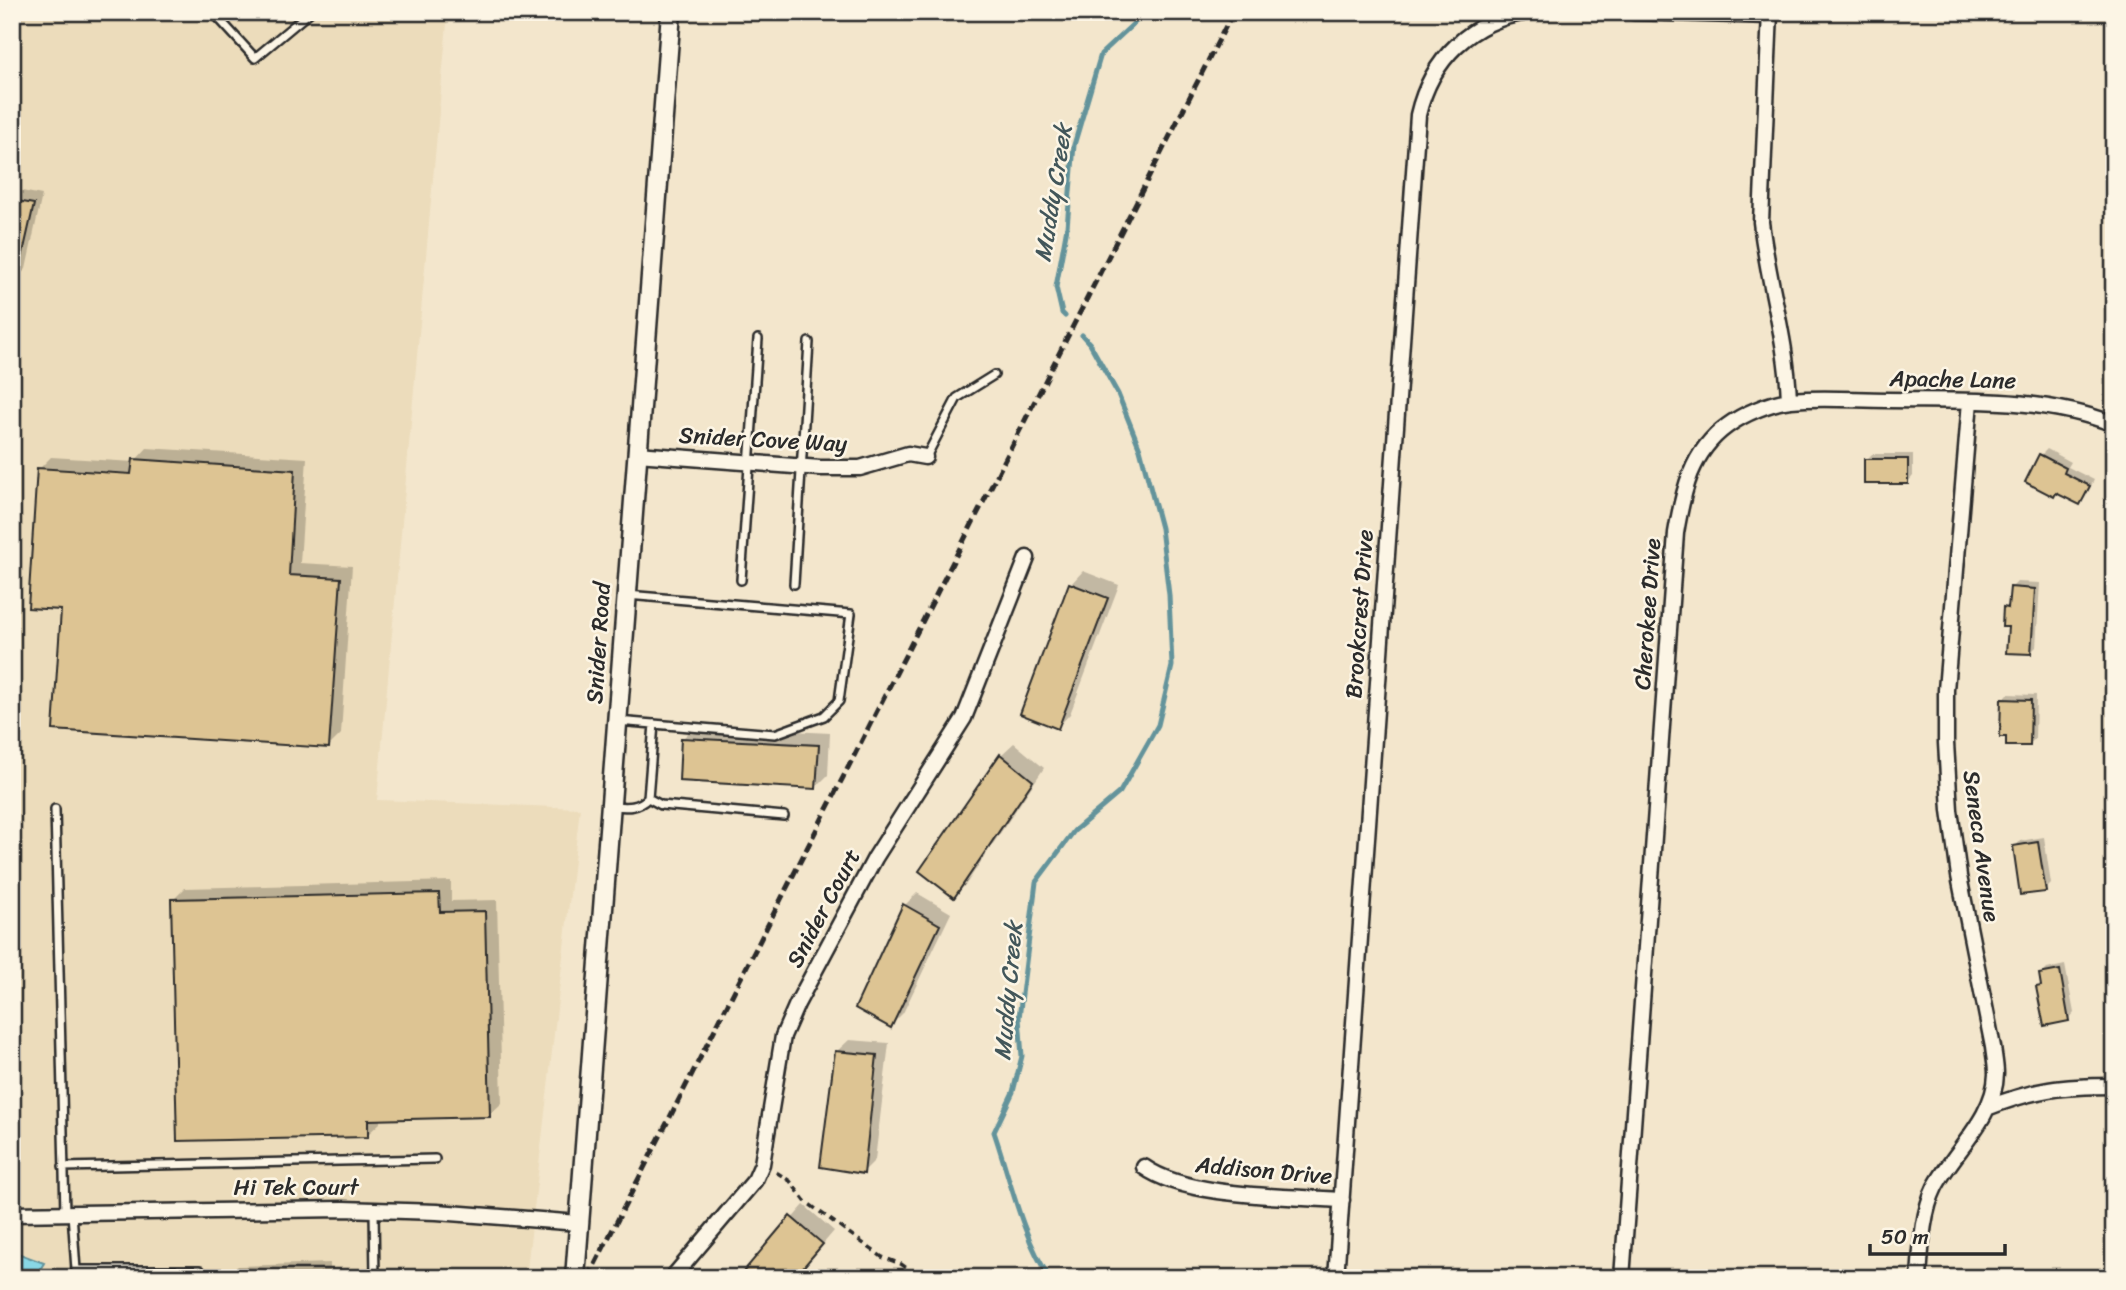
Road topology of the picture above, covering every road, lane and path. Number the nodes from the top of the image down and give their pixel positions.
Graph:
1 (213, 12) edge
2 (310, 12) edge
3 (671, 12) edge
4 (1528, 12) edge
5 (1634, 12) edge
6 (1770, 14) edge
7 (758, 339) dead end
8 (809, 342) dead end
9 (993, 374) dead end
10 (1789, 400) junction
11 (1970, 401) junction
12 (2114, 424) edge
13 (637, 454) junction
14 (925, 457) joint
15 (750, 463) junction
16 (803, 467) junction
17 (1027, 558) dead end
18 (741, 580) dead end
19 (794, 584) dead end
20 (626, 595) junction
21 (617, 720) junction
22 (654, 723) junction
23 (648, 798) junction
24 (611, 806) junction
25 (55, 809) dead end
26 (784, 816) dead end
27 (2114, 1086) edge
28 (1987, 1108) junction
29 (435, 1159) dead end
30 (762, 1164) junction
31 (63, 1167) junction
32 (1144, 1167) dead end
33 (1342, 1200) junction
34 (374, 1210) junction
35 (68, 1213) junction
36 (12, 1214) edge
37 (579, 1223) junction
38 (200, 1270) dead end
39 (374, 1278) edge
40 (575, 1278) edge
41 (672, 1278) edge
42 (921, 1278) edge
43 (1335, 1278) edge
44 (1622, 1278) edge
45 (1919, 1278) edge

1 - 2 lane
3 - 13 street, Snider Road
4 - 33 street, Brookcrest Drive
5 - 6 street
6 - 10 street
7 - 15 lane
8 - 16 lane
9 - 14 lane
10 - 11 street, Apache Lane
10 - 44 street, Cherokee Drive
11 - 12 street, Apache Lane
11 - 28 street, Seneca Avenue
13 - 15 street, Snider Cove Way
13 - 20 street, Snider Road
14 - 16 street, Snider Cove Way
15 - 16 street, Snider Cove Way
15 - 18 lane
16 - 19 lane
17 - 30 street, Snider Court
20 - 21 street, Snider Road
20 - 22 lane
21 - 22 lane
21 - 24 street, Snider Road
22 - 23 lane
23 - 24 lane
23 - 26 lane
24 - 37 street, Snider Road
25 - 31 lane
27 - 28 street
28 - 45 street, Seneca Avenue
29 - 31 lane
30 - 41 street, Snider Court
30 - 42 path
31 - 35 lane
32 - 33 street, Addison Drive
33 - 43 street, Brookcrest Drive
34 - 35 street, Hi Tek Court
34 - 37 street, Hi Tek Court
34 - 39 lane
35 - 36 street, Hi Tek Court
35 - 38 lane
37 - 40 street, Snider Road

